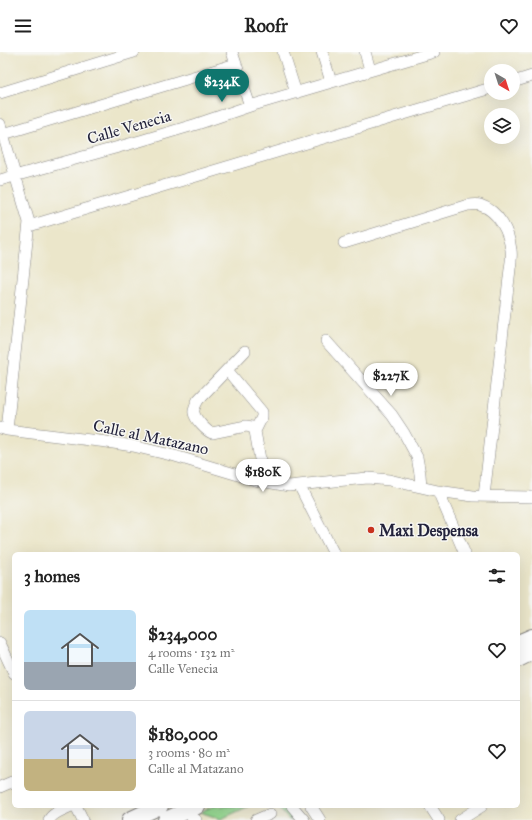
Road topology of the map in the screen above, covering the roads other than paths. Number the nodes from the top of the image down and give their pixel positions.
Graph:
1 (134, 52) edge
2 (232, 52) edge
3 (283, 52) edge
4 (322, 52) edge
5 (365, 52) edge
6 (434, 52) edge
7 (408, 56) edge
8 (236, 64) junction
9 (370, 70) junction
10 (532, 76) edge
11 (520, 80) edge
12 (331, 82) junction
13 (484, 90) edge
14 (0, 93) edge
15 (296, 93) junction
16 (250, 106) junction
17 (1, 131) edge
18 (15, 176) junction
19 (0, 180) edge
20 (29, 226) junction
21 (344, 243) dead end
22 (326, 341) dead end
23 (245, 351) dead end
24 (227, 370) junction
25 (3, 429) edge
26 (255, 431) junction
27 (264, 482) junction
28 (299, 485) junction
29 (421, 488) junction
30 (438, 491) junction
31 (484, 496) junction
32 (532, 497) edge
33 (333, 552) edge
34 (464, 552) edge
35 (529, 641) edge
36 (1, 649) edge
37 (520, 656) edge
38 (12, 669) edge
39 (12, 781) edge
40 (0, 787) edge
41 (67, 808) edge
42 (77, 808) edge
43 (152, 808) edge
44 (294, 808) edge
45 (314, 808) edge
46 (431, 808) edge
47 (479, 808) edge
48 (194, 812) edge
49 (270, 814) dead end
50 (48, 820) edge
51 (83, 820) edge
52 (130, 820) edge
53 (166, 820) edge
54 (256, 820) edge
55 (304, 820) edge
56 (320, 820) edge
57 (440, 820) edge
58 (460, 820) edge

1 - 14 street
2 - 8 street
3 - 15 street
4 - 12 street
5 - 9 street
6 - 7 street, Calle Venecia
7 - 9 street, Calle Venecia
8 - 16 street
8 - 17 street
9 - 12 street, Calle Venecia
10 - 11 street
12 - 15 street, Calle Venecia
13 - 20 street
15 - 16 street, Calle Venecia
16 - 18 street, Calle Venecia
17 - 18 street
18 - 19 street, Calle Venecia
18 - 20 street
20 - 25 street
21 - 31 street
22 - 29 street
23 - 24 street
24 - 26 street
24 - 26 street
25 - 27 street, Calle al Matazano
26 - 27 street
27 - 28 street, Calle al Matazano
28 - 29 street, Calle al Matazano
28 - 33 street
29 - 30 street, Calle al Matazano
30 - 31 street, Calle al Matazano
30 - 34 street
31 - 32 street, Calle al Matazano
35 - 37 highway
36 - 38 street
39 - 40 street
41 - 50 street
42 - 51 street
43 - 52 highway
44 - 55 street
45 - 56 street
46 - 57 street
47 - 58 street
48 - 53 highway
49 - 54 street

